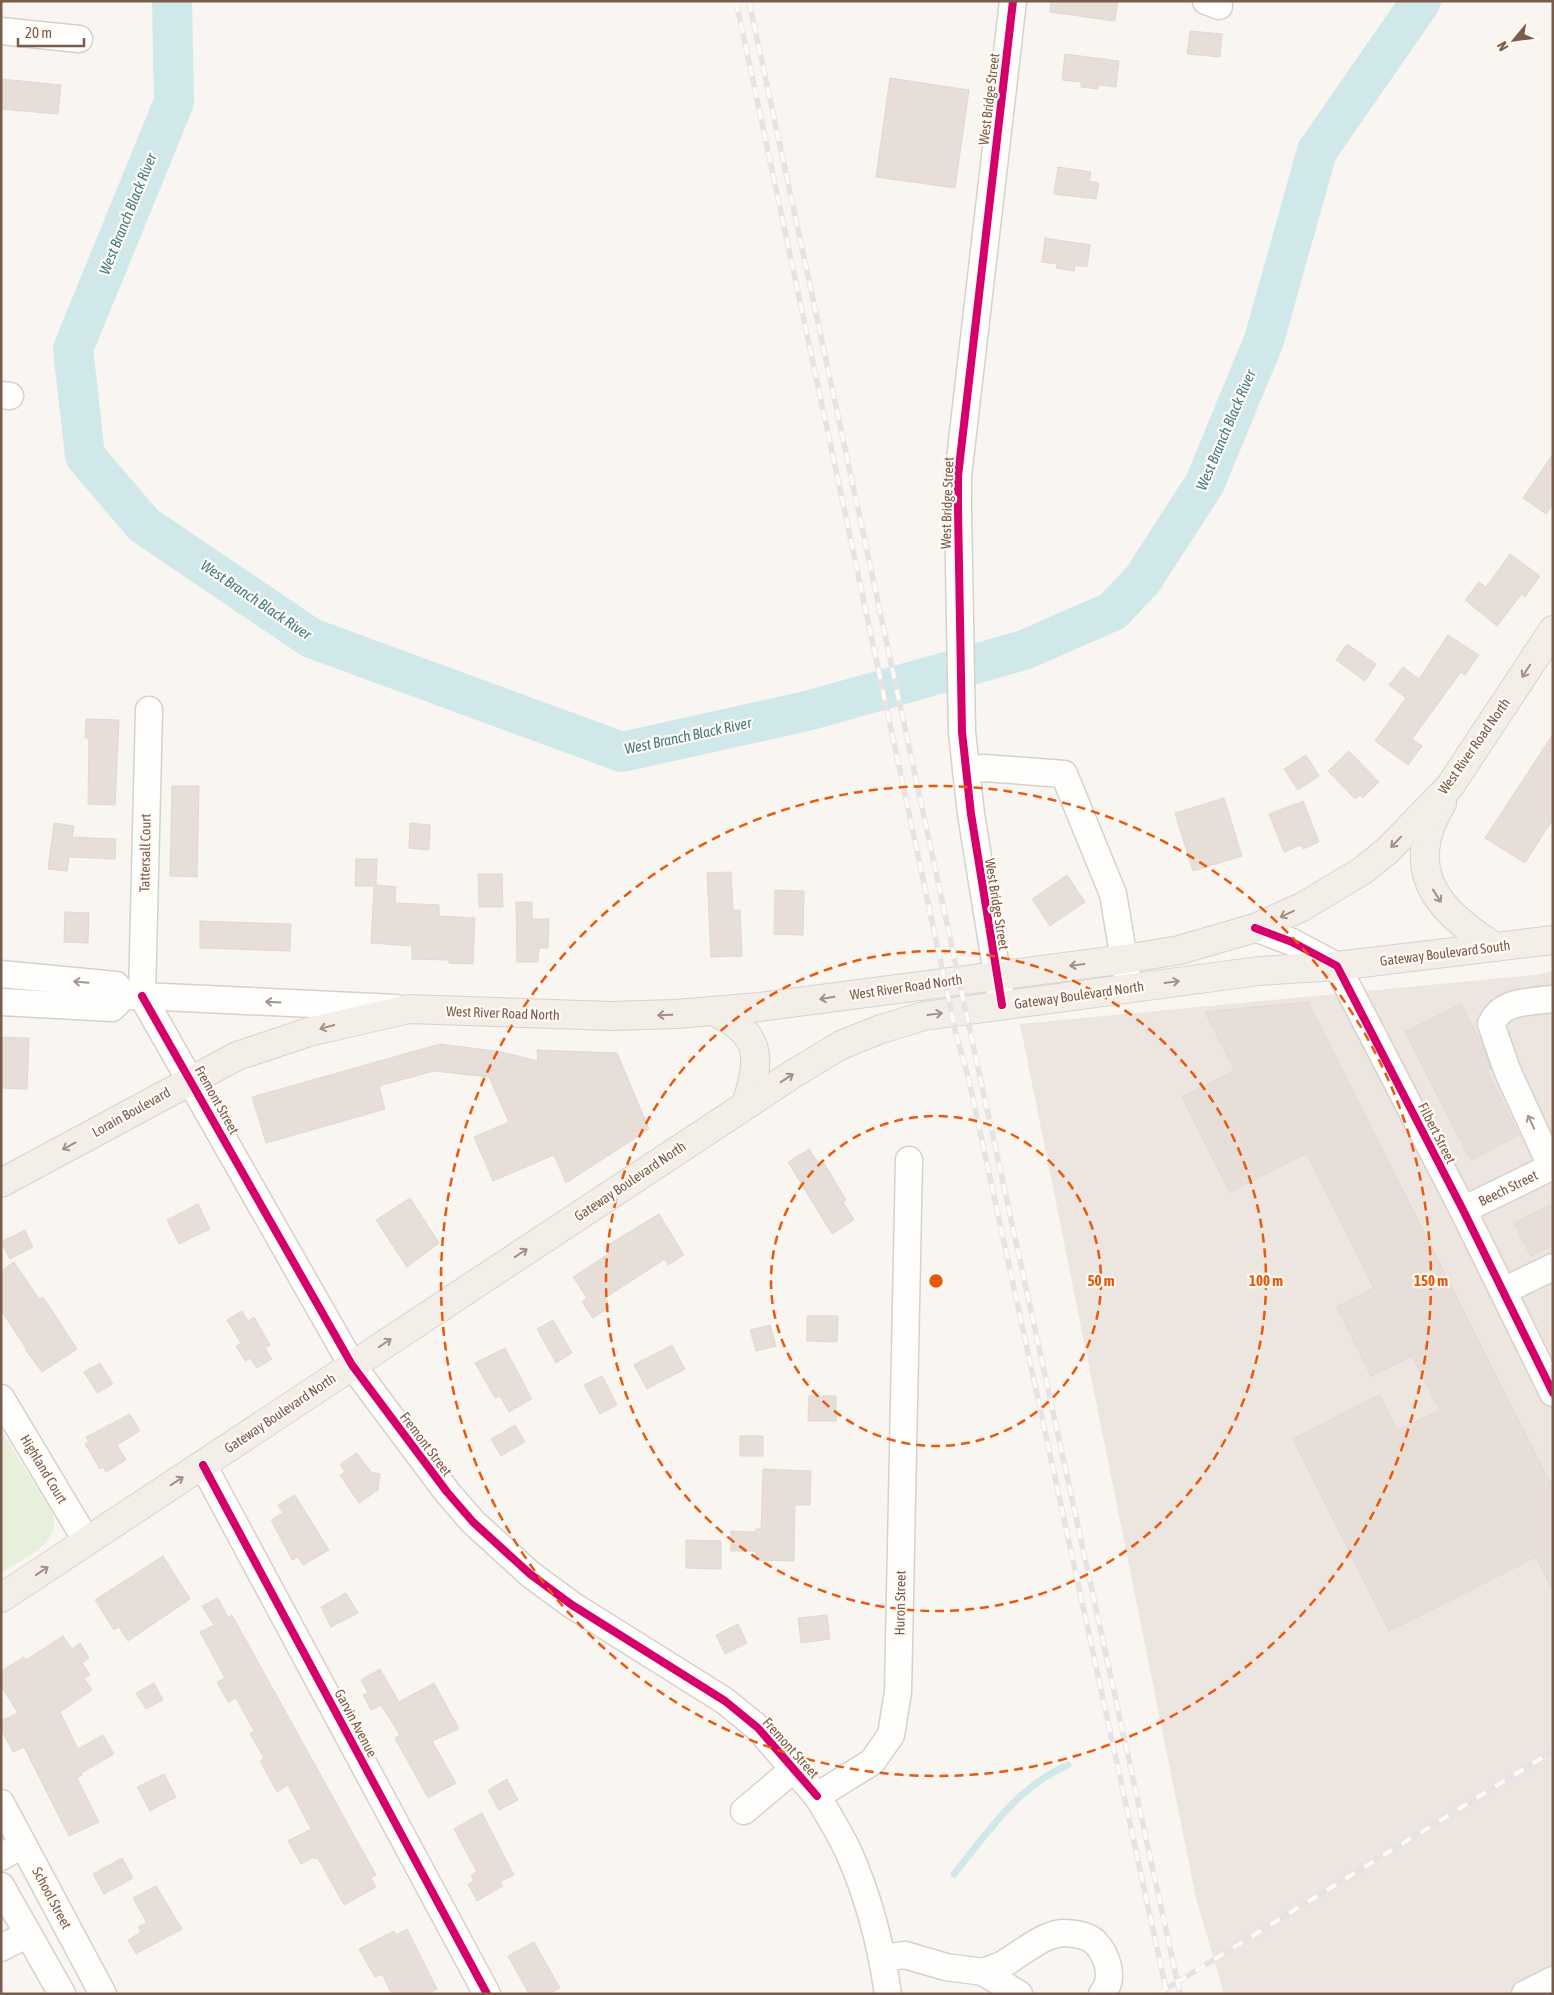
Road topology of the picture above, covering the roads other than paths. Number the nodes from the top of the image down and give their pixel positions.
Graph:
1 (1013, 1) edge
2 (1, 32) edge
3 (79, 39) dead end
4 (1553, 630) edge
5 (149, 710) dead end
6 (966, 770) junction
7 (1450, 786) junction
8 (1255, 928) junction
9 (1553, 940) edge
10 (1495, 947) junction
11 (1125, 959) junction
12 (1336, 966) junction
13 (1, 974) edge
14 (996, 975) junction
15 (1130, 988) junction
16 (133, 996) junction
17 (1553, 999) edge
18 (1, 1002) edge
19 (1002, 1005) junction
20 (409, 1009) junction
21 (713, 1011) junction
22 (191, 1080) junction
23 (746, 1104) junction
24 (909, 1160) dead end
25 (1552, 1166) edge
26 (1, 1183) edge
27 (1463, 1210) junction
28 (1553, 1267) edge
29 (1503, 1291) junction
30 (352, 1365) junction
31 (1553, 1393) edge
32 (1, 1398) edge
33 (203, 1465) junction
34 (86, 1540) junction
35 (1, 1598) edge
36 (795, 1768) junction
37 (817, 1796) junction
38 (1, 1803) edge
39 (744, 1811) dead end
40 (12, 1850) edge
41 (44, 1882) junction
42 (5, 1893) edge
43 (28, 1934) junction
44 (1, 1948) edge
45 (883, 1958) junction
46 (983, 1972) junction
47 (1553, 1980) edge
48 (100, 1993) edge
49 (62, 1994) edge
50 (487, 1994) edge
51 (888, 1994) edge
52 (1019, 1994) edge
53 (1102, 1994) edge
54 (1525, 1994) edge

1 - 6 street, West Bridge Street
2 - 3 street
4 -> 7 main road, West River Road North
5 - 16 street, Tattersall Court
6 - 11 street
6 - 14 street, West Bridge Street
7 -> 8 main road, West River Road North
7 -> 10 main road
8 - 11 main road, West River Road North
8 - 12 street
9 - 10 main road, Gateway Boulevard South
10 - 12 main road, Gateway Boulevard South
11 -> 14 main road, West River Road North
11 - 15 street
15 -> 12 main road, Gateway Boulevard North
12 - 27 street, Filbert Street
16 -> 13 street, West River Road North
14 - 19 street, West Bridge Street
14 -> 21 main road, West River Road North
15 - 19 main road, Gateway Boulevard North
16 - 18 street
20 -> 16 street, West River Road North
16 - 22 street, Fremont Street
25 -> 17 street
23 -> 19 main road, Gateway Boulevard North
21 -> 20 main road, West River Road North
20 -> 22 main road, Lorain Boulevard
21 - 23 main road
22 -> 26 main road, Lorain Boulevard
22 - 30 street, Fremont Street
30 -> 23 main road, Gateway Boulevard North
24 - 37 street, Huron Street
25 - 27 street, Beech Street
27 - 29 street, Filbert Street
28 - 29 street
29 - 31 street, Filbert Street
30 - 33 main road, Gateway Boulevard North
30 - 36 street, Fremont Street
32 - 34 street, Highland Court
34 -> 33 main road, Gateway Boulevard North
33 - 50 street, Garvin Avenue
35 -> 34 main road, Gateway Boulevard North
36 - 37 street, Fremont Street
36 - 39 street
37 - 45 street
38 - 40 street, School Street
40 - 41 street, School Street
41 - 42 street
41 - 48 street, School Street
42 - 43 street
43 - 44 street
43 - 49 street
45 - 46 street
45 - 51 street
46 - 52 street
46 - 53 street
47 - 54 street

